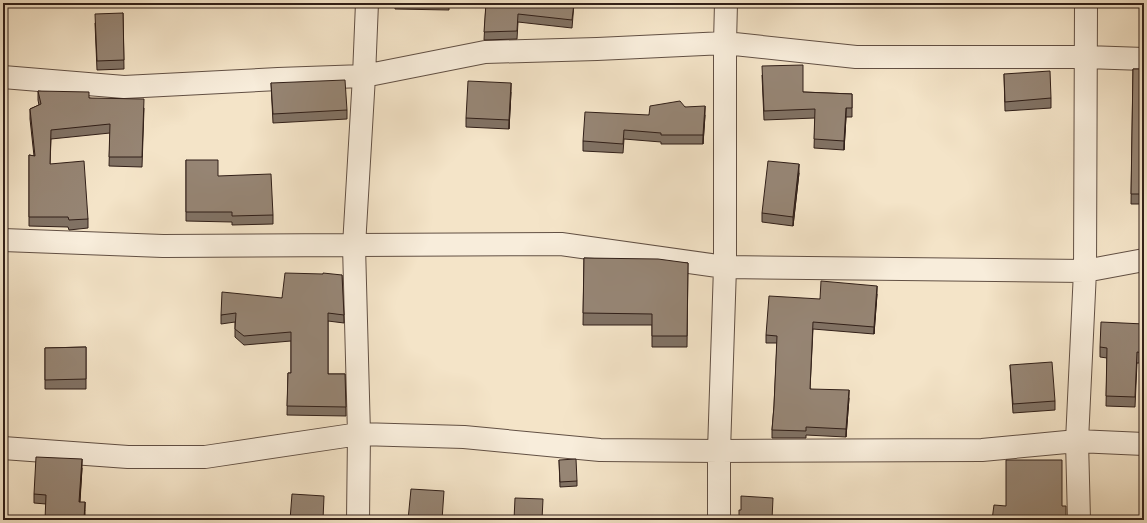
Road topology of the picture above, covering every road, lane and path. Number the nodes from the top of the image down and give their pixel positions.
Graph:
1 (367, 3) edge
2 (726, 3) edge
3 (1086, 3) edge
4 (725, 44) junction
5 (1086, 57) junction
6 (1144, 59) edge
7 (364, 76) junction
8 (3, 77) edge
9 (3, 240) edge
10 (354, 246) junction
11 (1144, 260) edge
12 (725, 267) junction
13 (1084, 271) junction
14 (359, 434) junction
15 (1077, 441) junction
16 (1144, 444) edge
17 (3, 448) edge
18 (719, 451) junction
19 (358, 520) edge
20 (719, 520) edge
21 (1079, 520) edge

1 - 7 street
2 - 4 street
3 - 5 street
4 - 5 street
4 - 7 street
4 - 12 street
5 - 6 street
5 - 13 street
7 - 8 street
7 - 10 street
9 - 10 street
10 - 12 street
10 - 14 street
11 - 13 street
12 - 13 street
12 - 18 street
13 - 15 street
14 - 17 street
14 - 18 street
14 - 19 street
15 - 16 street
15 - 18 street
15 - 21 street
18 - 20 street

